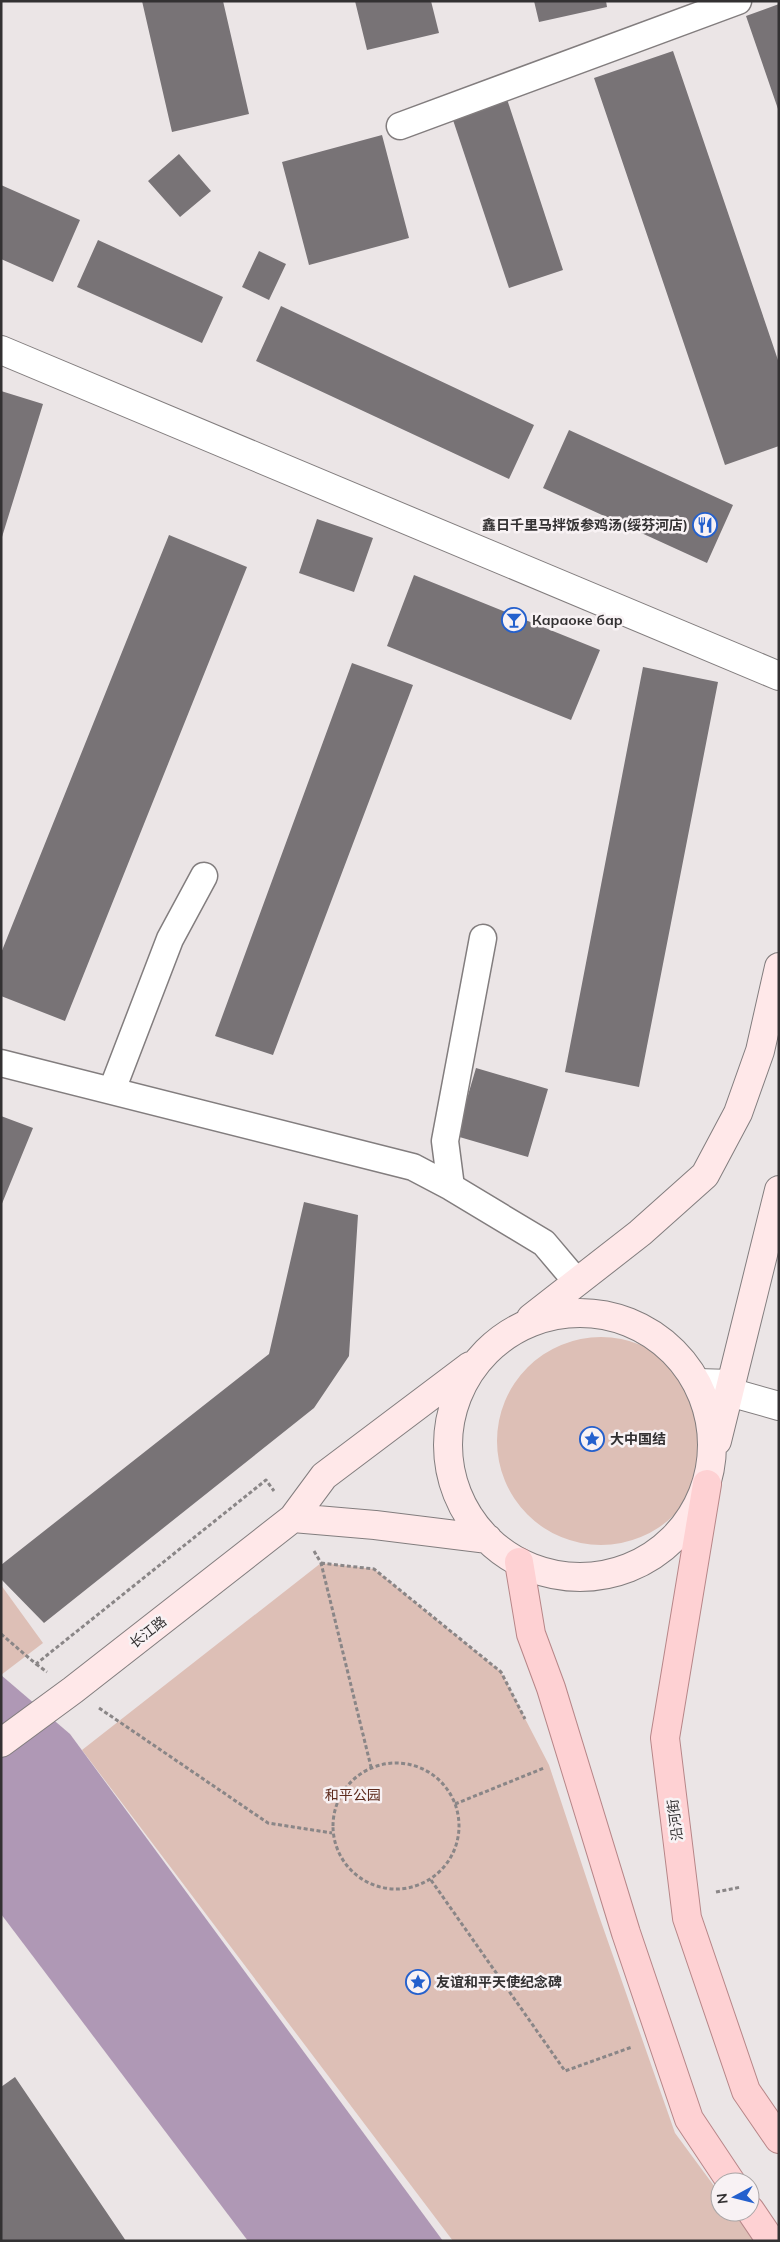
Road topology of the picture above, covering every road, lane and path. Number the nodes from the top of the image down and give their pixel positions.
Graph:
1 (738, 1) edge
2 (400, 126) dead end
3 (1, 350) edge
4 (779, 676) edge
5 (204, 876) dead end
6 (483, 938) dead end
7 (779, 967) edge
8 (1, 1063) edge
9 (112, 1090) junction
10 (451, 1187) junction
11 (779, 1190) edge
12 (578, 1282) junction
13 (518, 1328) junction
14 (480, 1359) junction
15 (697, 1383) junction
16 (731, 1388) junction
17 (779, 1406) edge
18 (707, 1484) junction
19 (293, 1518) junction
20 (488, 1539) junction
21 (519, 1562) junction
22 (321, 1563) junction
23 (1, 1634) edge
24 (36, 1664) junction
25 (64, 1696) junction
26 (528, 1723) dead end
27 (1, 1743) edge
28 (550, 1765) dead end
29 (372, 1767) junction
30 (455, 1804) junction
31 (332, 1833) junction
32 (431, 1880) junction
33 (742, 1887) dead end
34 (685, 1897) junction
35 (634, 2046) dead end
36 (779, 2139) edge
37 (724, 2172) edge
38 (758, 2222) edge
39 (771, 2241) edge

1 - 2 street
3 - 4 street
5 - 9 street
6 - 10 street
7 - 12 main road
8 - 9 street
9 - 10 street
10 - 12 street
11 - 16 main road
12 - 13 main road
13 - 14 main road
13 - 15 main road
14 - 19 main road, 长江路
14 - 20 main road
15 - 16 street
15 - 18 main road
16 - 17 street
16 - 18 main road
18 - 21 main road
18 - 34 main road, 沿河街
19 - 20 main road
19 - 22 path
19 - 24 path
19 - 25 main road, 长江路
20 - 21 main road
21 - 37 main road
22 - 26 path
22 - 29 path
23 - 24 path
24 - 25 path
25 - 27 main road, 长江路
25 - 31 path
28 - 30 path
29 - 30 path
29 - 31 path
30 - 32 path
31 - 32 path
32 - 35 path
33 - 34 path
34 - 36 main road, 沿河街
38 - 39 main road

